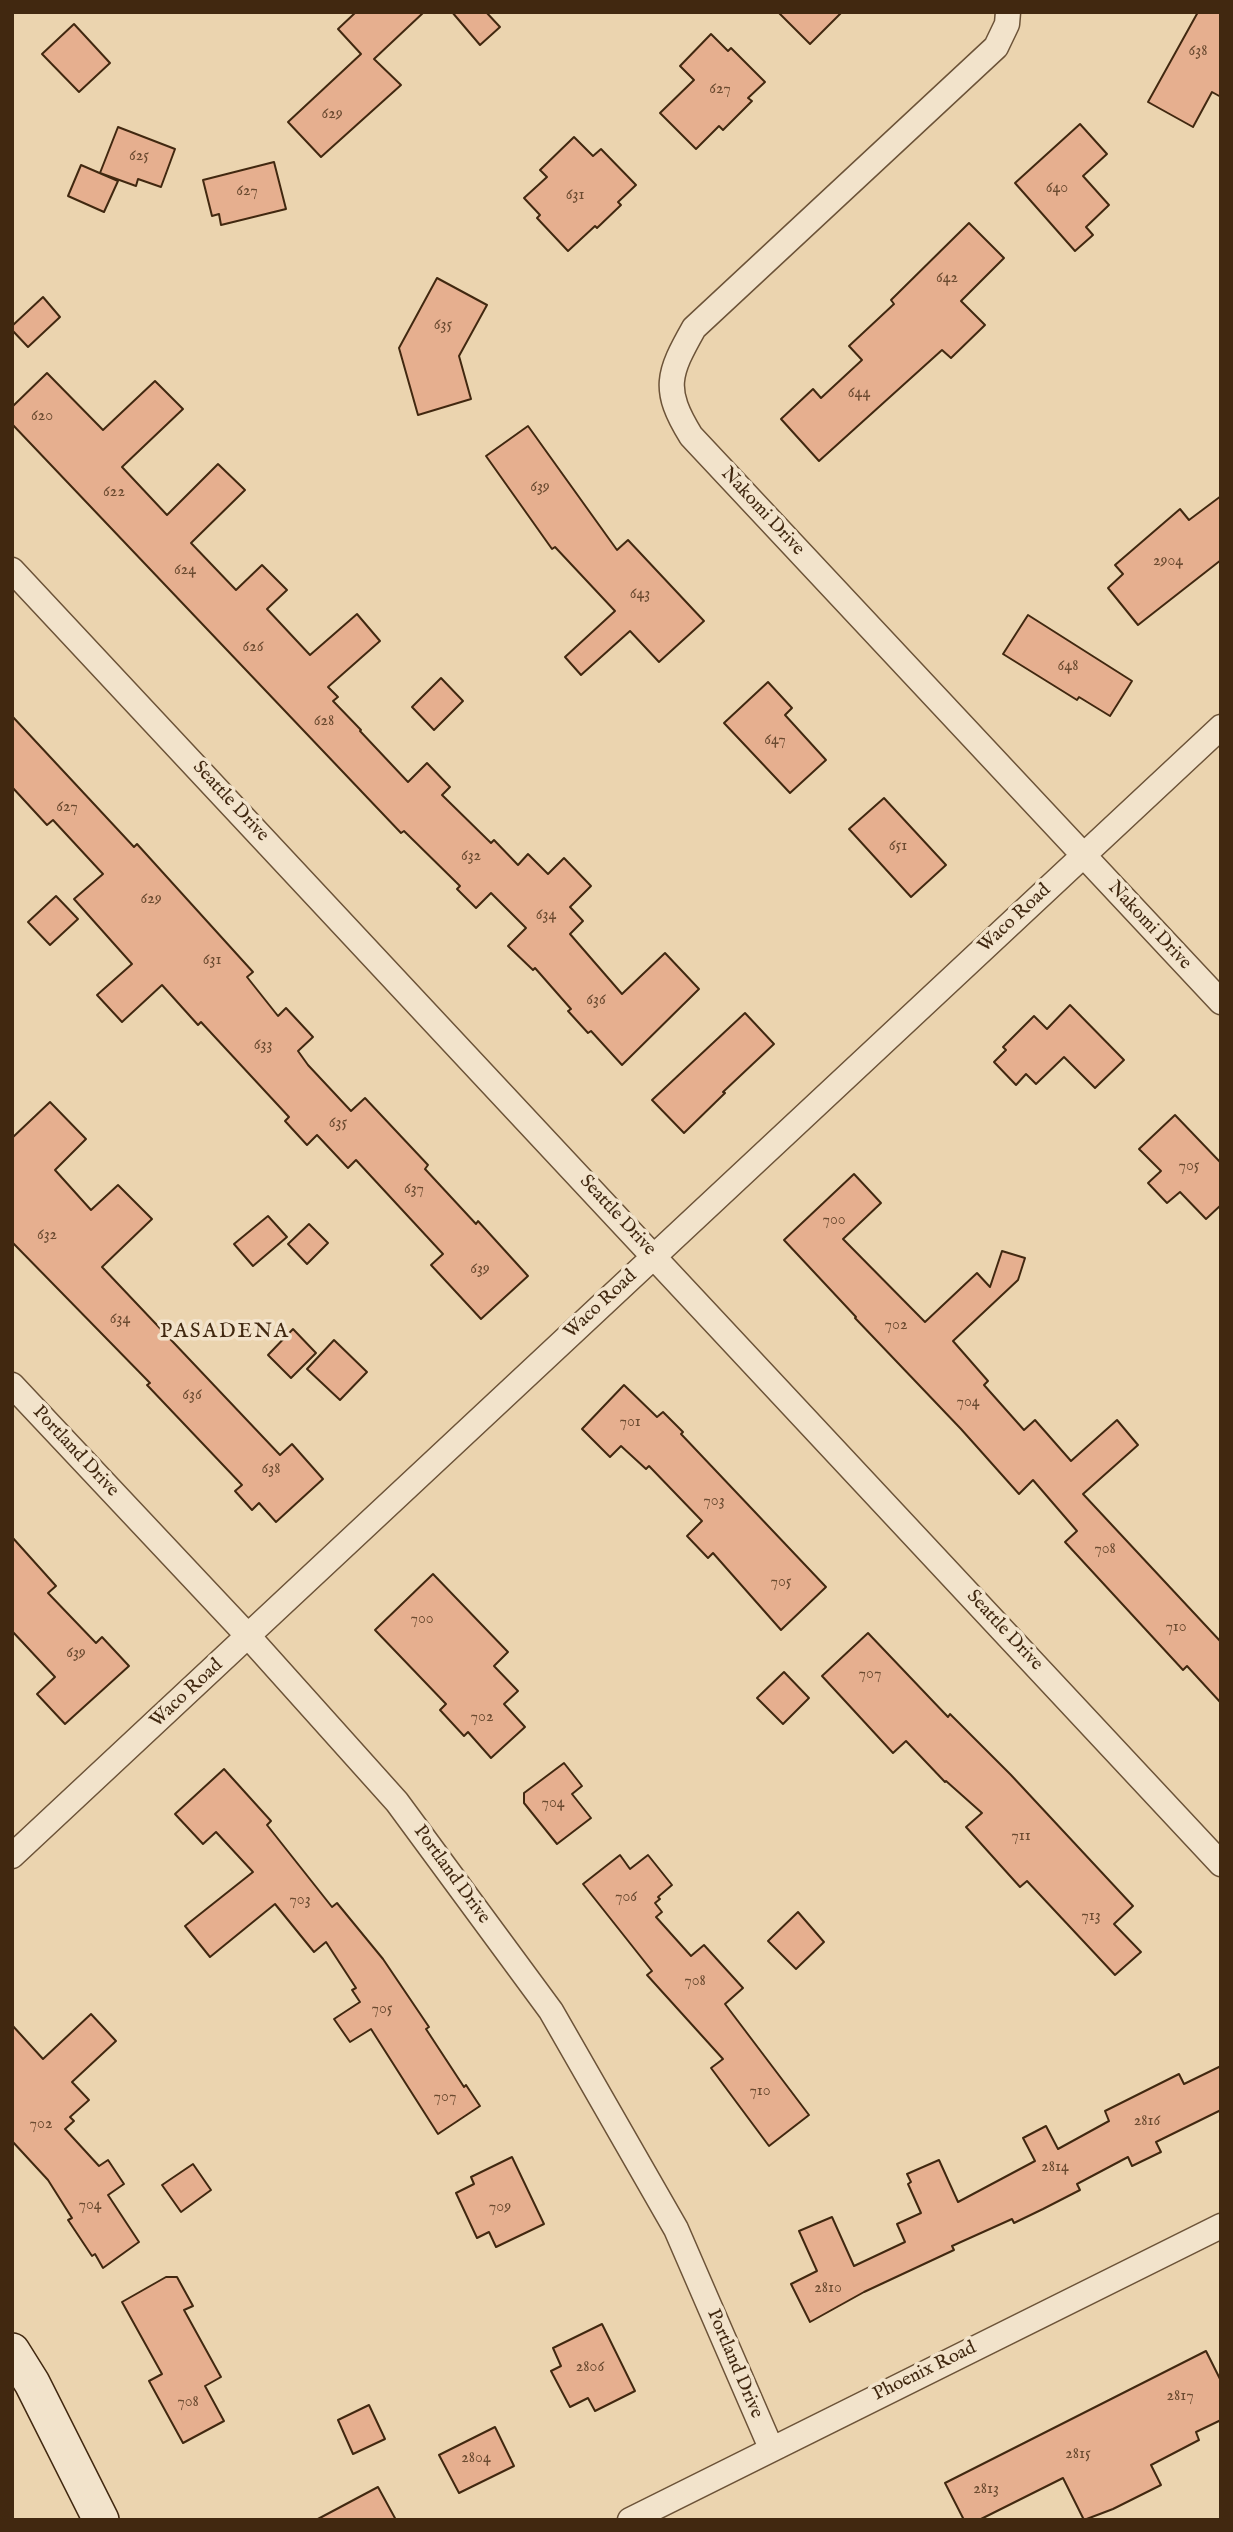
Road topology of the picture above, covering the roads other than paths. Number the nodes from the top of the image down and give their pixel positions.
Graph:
1 (1008, 12) edge
2 (12, 570) edge
3 (1221, 727) edge
4 (1083, 856) junction
5 (1221, 1002) edge
6 (654, 1256) junction
7 (12, 1385) edge
8 (249, 1637) junction
9 (12, 1856) edge
10 (1221, 1864) edge
11 (1221, 2226) edge
12 (12, 2351) edge
13 (771, 2448) junction
14 (101, 2520) edge
15 (630, 2520) edge

1 - 4 street, Nakomi Drive
2 - 6 street, Seattle Drive
3 - 4 street, Waco Road
4 - 5 street, Nakomi Drive
4 - 6 street, Waco Road
6 - 8 street, Waco Road
6 - 10 street, Seattle Drive
7 - 8 street, Portland Drive
8 - 9 street, Waco Road
8 - 13 street, Portland Drive
11 - 13 street, Phoenix Road
12 - 14 street
13 - 15 street, Phoenix Road

